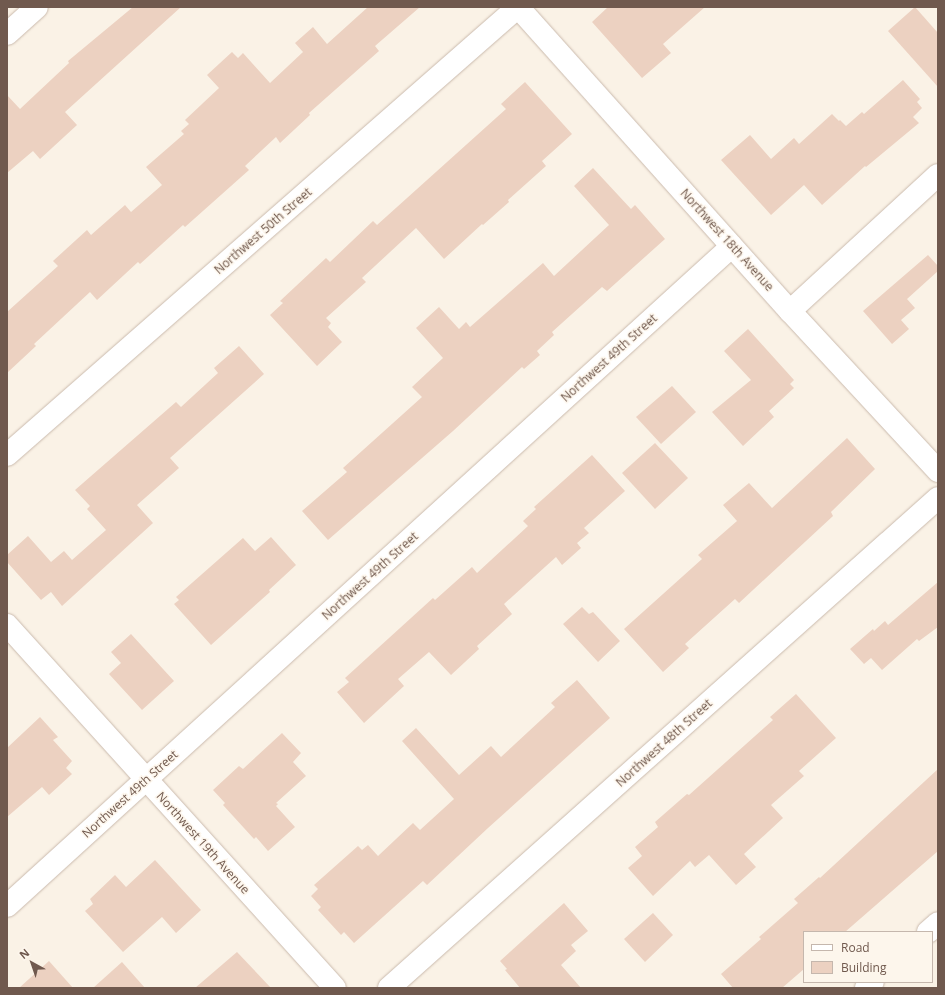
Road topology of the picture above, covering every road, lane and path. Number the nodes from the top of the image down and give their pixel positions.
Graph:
1 (37, 7) edge
2 (518, 7) edge
3 (7, 34) edge
4 (938, 175) edge
5 (732, 246) junction
6 (790, 311) junction
7 (7, 455) edge
8 (938, 471) edge
9 (938, 498) edge
10 (7, 625) edge
11 (146, 780) junction
12 (7, 906) edge
13 (938, 923) edge
14 (929, 931) edge
15 (335, 988) edge
16 (390, 988) edge

1 - 3 street
2 - 5 street, Northwest 18th Avenue
2 - 7 street, Northwest 50th Street
4 - 6 street
5 - 6 street, Northwest 18th Avenue
5 - 11 street, Northwest 49th Street
6 - 8 street, Northwest 18th Avenue
9 - 16 street, Northwest 48th Street
10 - 11 street, Northwest 19th Avenue
11 - 12 street, Northwest 49th Street
11 - 15 street, Northwest 19th Avenue
13 - 14 street

